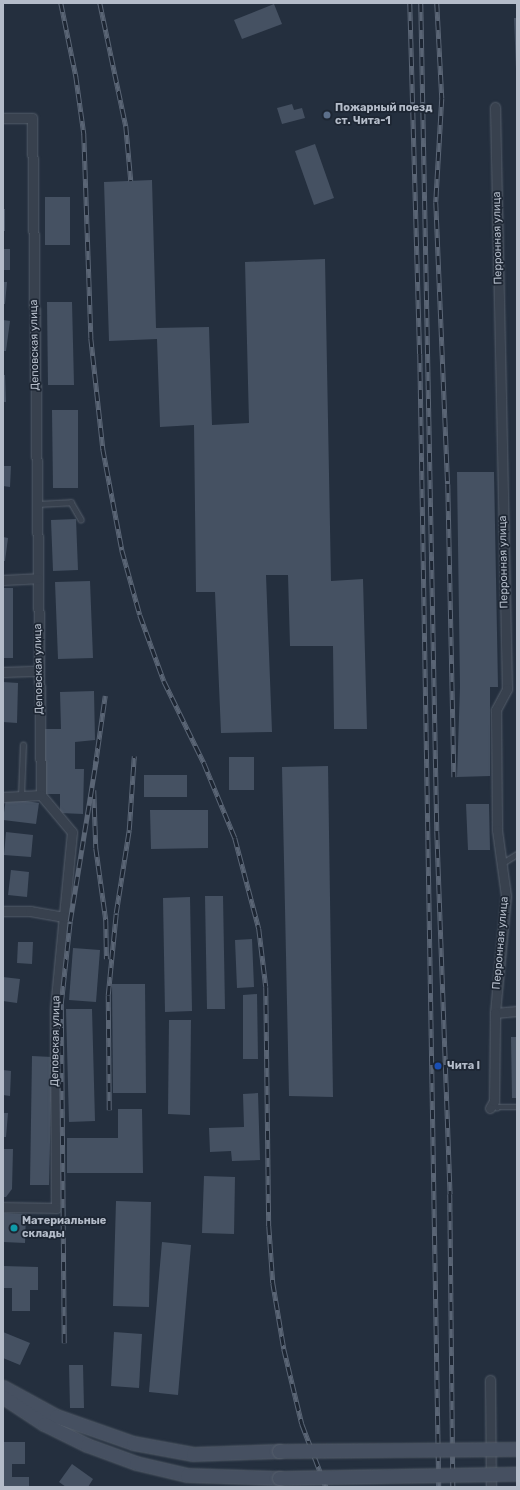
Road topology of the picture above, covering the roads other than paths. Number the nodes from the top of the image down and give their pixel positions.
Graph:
1 (495, 107) dead end
2 (3, 118) edge
3 (37, 504) junction
4 (81, 519) dead end
5 (38, 578) junction
6 (3, 580) edge
7 (39, 671) junction
8 (3, 672) edge
9 (22, 745) dead end
10 (40, 795) junction
11 (3, 796) edge
12 (21, 796) junction
13 (517, 854) edge
14 (501, 864) junction
15 (3, 912) edge
16 (65, 917) junction
17 (517, 1011) edge
18 (495, 1013) junction
19 (492, 1105) joint
20 (517, 1107) edge
21 (3, 1207) edge
22 (490, 1380) dead end
23 (3, 1387) edge
24 (3, 1397) edge
25 (517, 1449) edge
26 (517, 1474) edge
27 (491, 1487) edge

1 - 14 street, Перронная улица
2 - 3 street, Деповская улица
3 - 4 lane
3 - 5 street, Деповская улица
5 - 6 street
5 - 7 street, Деповская улица
7 - 8 street
7 - 10 street, Деповская улица
9 - 12 lane
10 - 12 street
10 - 16 street, Деповская улица
11 - 12 street
13 - 14 lane
14 - 18 street, Перронная улица
15 - 16 street
16 - 21 street, Деповская улица
17 - 18 street
18 - 19 street, Перронная улица
19 - 20 lane
22 - 27 street
23 - 25 main road, bridge
24 - 26 main road, bridge

